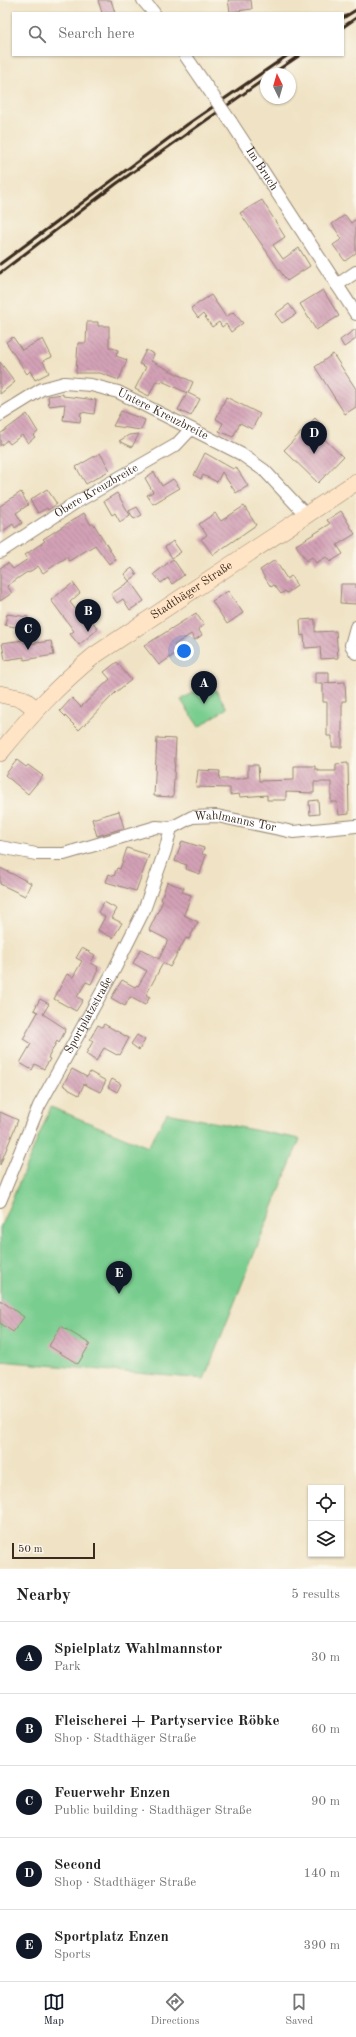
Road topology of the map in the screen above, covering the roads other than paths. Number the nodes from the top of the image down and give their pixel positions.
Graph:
1 (143, 0) edge
2 (153, 12) edge
3 (186, 56) edge
4 (356, 272) edge
5 (337, 285) junction
6 (356, 314) edge
7 (0, 416) edge
8 (191, 429) junction
9 (356, 482) edge
10 (306, 515) junction
11 (0, 552) edge
12 (356, 627) edge
13 (356, 653) edge
14 (0, 694) edge
15 (36, 709) junction
16 (0, 753) edge
17 (356, 826) edge
18 (171, 828) junction
19 (0, 847) edge
20 (0, 1201) edge

1 - 2 street
3 - 5 street, Im Bruch, bridge
4 - 5 street
5 - 6 street, Im Bruch
7 - 8 street, Untere Kreuzbreite
8 - 10 street, Untere Kreuzbreite
8 - 11 street, Obere Kreuzbreite
9 - 10 main road, Stadthäger Straße
10 - 15 main road, Stadthäger Straße
12 - 13 street
14 - 15 main road
15 - 16 main road, Stadthäger Straße
17 - 18 street, Wahlmanns Tor
18 - 19 street, Wahlmanns Tor
18 - 20 street, Sportplatzstraße

